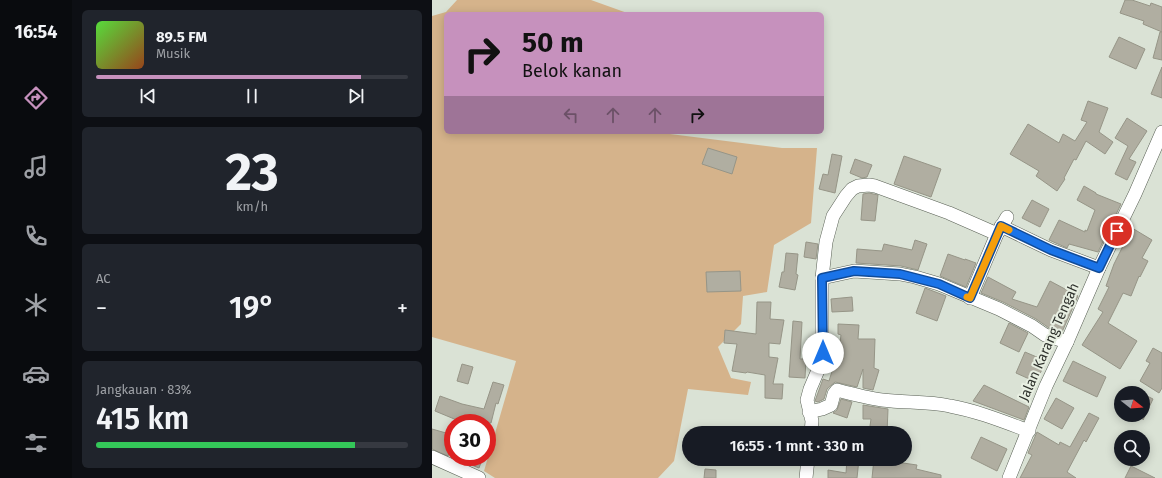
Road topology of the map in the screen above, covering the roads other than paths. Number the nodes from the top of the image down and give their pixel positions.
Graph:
1 (1162, 132) edge
2 (1002, 226) junction
3 (1099, 268) junction
4 (822, 278) junction
5 (970, 298) junction
6 (1067, 342) junction
7 (810, 412) junction
8 (812, 426) edge
9 (1029, 430) junction
10 (432, 457) edge
11 (807, 466) edge
12 (479, 478) edge
13 (806, 478) edge
14 (1009, 478) edge

1 - 3 street, Jalan Karang Tengah
2 - 3 street
2 - 4 street
2 - 5 street
3 - 6 street, Jalan Karang Tengah
4 - 5 street
4 - 7 street
5 - 6 street
6 - 9 street, Jalan Karang Tengah
7 - 8 street
7 - 9 street
9 - 14 street, Jalan Karang Tengah
10 - 12 street
11 - 13 street

